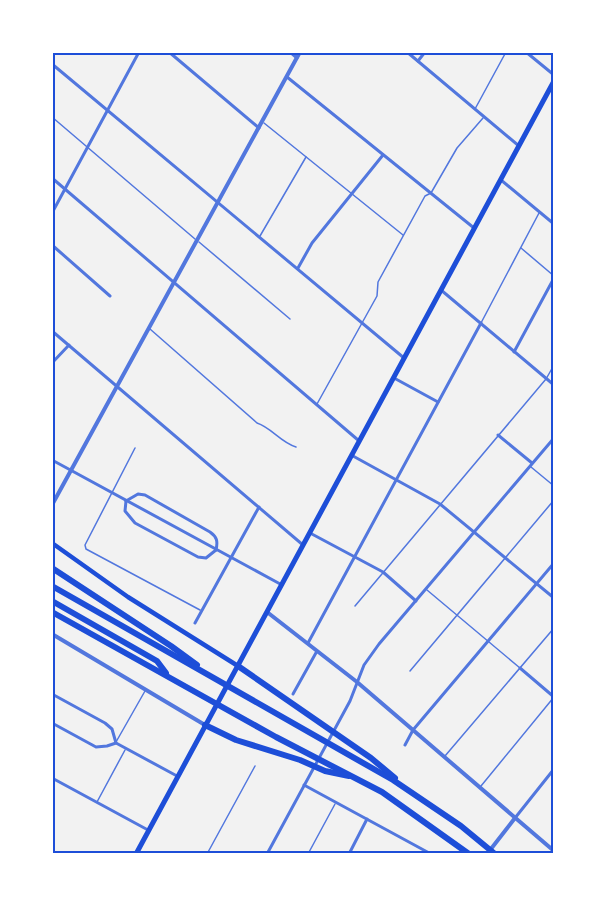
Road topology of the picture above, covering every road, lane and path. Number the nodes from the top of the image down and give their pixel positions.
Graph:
1 (139, 52) edge
2 (169, 52) edge
3 (290, 52) edge
4 (300, 52) edge
5 (407, 52) edge
6 (425, 52) edge
7 (506, 52) edge
8 (526, 52) edge
9 (297, 58) junction
10 (418, 62) junction
11 (52, 64) edge
12 (554, 75) edge
13 (286, 77) junction
14 (554, 81) edge
15 (475, 110) junction
16 (108, 111) junction
17 (52, 117) edge
18 (484, 117) junction
19 (262, 121) junction
20 (259, 128) junction
21 (519, 146) junction
22 (88, 147) junction
23 (383, 155) junction
24 (306, 156) junction
25 (52, 178) edge
26 (501, 180) junction
27 (65, 189) junction
28 (431, 193) junction
29 (352, 194) junction
30 (218, 202) junction
31 (539, 212) junction
32 (52, 213) edge
33 (554, 224) edge
34 (474, 228) junction
35 (404, 235) junction
36 (260, 237) junction
37 (197, 240) junction
38 (52, 245) edge
39 (521, 248) junction
40 (298, 268) junction
41 (554, 277) edge
42 (174, 282) junction
43 (441, 290) junction
44 (110, 296) dead end
45 (290, 319) dead end
46 (362, 323) junction
47 (481, 323) junction
48 (149, 328) junction
49 (52, 331) edge
50 (69, 345) junction
51 (514, 352) junction
52 (404, 358) junction
53 (52, 363) edge
54 (554, 365) edge
55 (394, 378) junction
56 (546, 379) junction
57 (554, 385) edge
58 (117, 386) junction
59 (438, 402) junction
60 (317, 404) junction
61 (498, 435) junction
62 (554, 438) edge
63 (360, 441) junction
64 (296, 447) dead end
65 (135, 448) dead end
66 (352, 456) junction
67 (52, 460) edge
68 (531, 465) junction
69 (71, 470) junction
70 (397, 480) junction
71 (554, 486) edge
72 (112, 493) junction
73 (554, 500) edge
74 (126, 501) junction
75 (440, 504) junction
76 (52, 505) edge
77 (259, 507) junction
78 (474, 532) junction
79 (310, 533) junction
80 (52, 543) edge
81 (303, 545) junction
82 (216, 549) junction
83 (231, 557) junction
84 (355, 557) junction
85 (505, 558) junction
86 (554, 563) edge
87 (52, 568) edge
88 (383, 572) junction
89 (536, 584) junction
90 (282, 585) junction
91 (52, 586) edge
92 (426, 590) junction
93 (554, 598) edge
94 (52, 601) edge
95 (416, 601) junction
96 (355, 606) dead end
97 (202, 611) junction
98 (52, 612) edge
99 (267, 612) junction
100 (457, 615) junction
101 (195, 623) dead end
102 (554, 628) edge
103 (52, 634) edge
104 (488, 641) junction
105 (308, 643) junction
106 (317, 650) junction
107 (520, 668) junction
108 (236, 669) junction
109 (410, 670) dead end
110 (206, 674) junction
111 (168, 675) junction
112 (357, 682) junction
113 (145, 690) junction
114 (52, 694) edge
115 (293, 694) dead end
116 (554, 697) edge
117 (52, 723) edge
118 (206, 725) junction
119 (413, 730) junction
120 (116, 743) junction
121 (405, 745) dead end
122 (126, 748) junction
123 (444, 757) junction
124 (255, 766) dead end
125 (554, 769) edge
126 (177, 776) junction
127 (355, 777) junction
128 (52, 778) edge
129 (303, 785) junction
130 (480, 787) junction
131 (422, 799) junction
132 (97, 802) junction
133 (336, 802) junction
134 (514, 818) junction
135 (367, 819) junction
136 (148, 830) junction
137 (553, 849) edge
138 (136, 854) edge
139 (207, 854) edge
140 (267, 854) edge
141 (308, 854) edge
142 (348, 854) edge
143 (431, 854) edge
144 (469, 854) edge
145 (487, 854) edge
146 (495, 854) edge

1 - 16 street
2 - 20 street
3 - 9 street
4 - 9 street
5 - 10 street
6 - 10 street
7 - 15 lane
8 - 12 street
9 - 13 street
10 - 15 street
11 - 16 street
13 - 19 street
13 - 23 street
14 - 21 main road
15 - 18 street
16 - 22 street
16 - 30 street
17 - 22 lane
18 - 21 street
18 - 28 lane
19 - 20 street
19 - 24 lane
20 - 30 street
21 - 26 main road
22 - 27 street
22 - 37 lane
23 - 28 street
23 - 29 street
24 - 29 lane
24 - 36 lane
25 - 27 street
26 - 31 street
26 - 34 main road
27 - 32 street
27 - 42 street
28 - 34 street
28 - 35 lane
29 - 35 lane
29 - 40 street
30 - 36 street
30 - 37 street
31 - 33 street
31 - 39 lane
34 - 43 main road
35 - 46 lane
36 - 40 street
37 - 42 street
37 - 45 lane
38 - 44 street
39 - 41 lane
39 - 47 lane
40 - 46 street
41 - 51 street
42 - 48 street
42 - 60 street
43 - 47 street
43 - 52 main road
46 - 52 street
46 - 60 lane
47 - 51 street
47 - 59 street
48 - 58 street
48 - 64 lane
49 - 50 street
50 - 53 street
50 - 58 street
51 - 56 street
52 - 55 main road
54 - 56 lane
55 - 59 street
55 - 63 main road
56 - 57 street
56 - 61 lane
58 - 69 street
58 - 77 street
59 - 70 street
60 - 63 street
61 - 68 street
61 - 75 lane
62 - 68 street
63 - 66 main road
65 - 72 lane
66 - 70 street
66 - 79 main road
67 - 69 street
68 - 71 lane
68 - 78 street
69 - 72 street
69 - 76 street
70 - 75 street
70 - 84 street
72 - 74 street
72 - 97 lane
73 - 85 lane
74 - 82 street
74 - 82 street
74 - 82 street
75 - 78 street
75 - 88 lane
77 - 81 street
77 - 83 street
78 - 85 street
78 - 92 street
79 - 81 main road
79 - 84 street
80 - 108 main road
81 - 90 main road
82 - 83 street
83 - 90 street
83 - 97 street
84 - 88 street
84 - 105 street
85 - 89 street
85 - 100 lane
86 - 89 street
87 - 110 highway
88 - 95 street
88 - 96 lane
89 - 93 street
89 - 104 street
90 - 99 main road
91 - 110 highway
92 - 95 street
92 - 100 lane
94 - 111 highway
95 - 112 street
97 - 101 street
98 - 111 highway
99 - 105 street
99 - 108 main road
100 - 104 lane
100 - 109 lane
102 - 107 lane
103 - 113 street
104 - 107 lane
104 - 119 street
105 - 106 street
106 - 112 street
106 - 115 street
107 - 116 street
107 - 123 lane
108 - 118 main road
108 - 131 highway
110 - 131 highway
111 - 127 highway
112 - 119 street
112 - 129 street
113 - 118 street
113 - 120 lane
114 - 120 street
116 - 130 lane
117 - 120 street
118 - 126 main road
118 - 127 highway
119 - 121 street
119 - 123 street
120 - 122 street
122 - 126 street
122 - 132 lane
123 - 130 street
124 - 139 lane
125 - 134 street
126 - 136 main road
127 - 144 highway
128 - 132 street
129 - 133 street
129 - 140 street
130 - 134 street
131 - 146 highway
132 - 136 street
133 - 135 street
133 - 141 lane
134 - 137 street
134 - 145 street
135 - 142 street
135 - 143 street
136 - 138 main road

